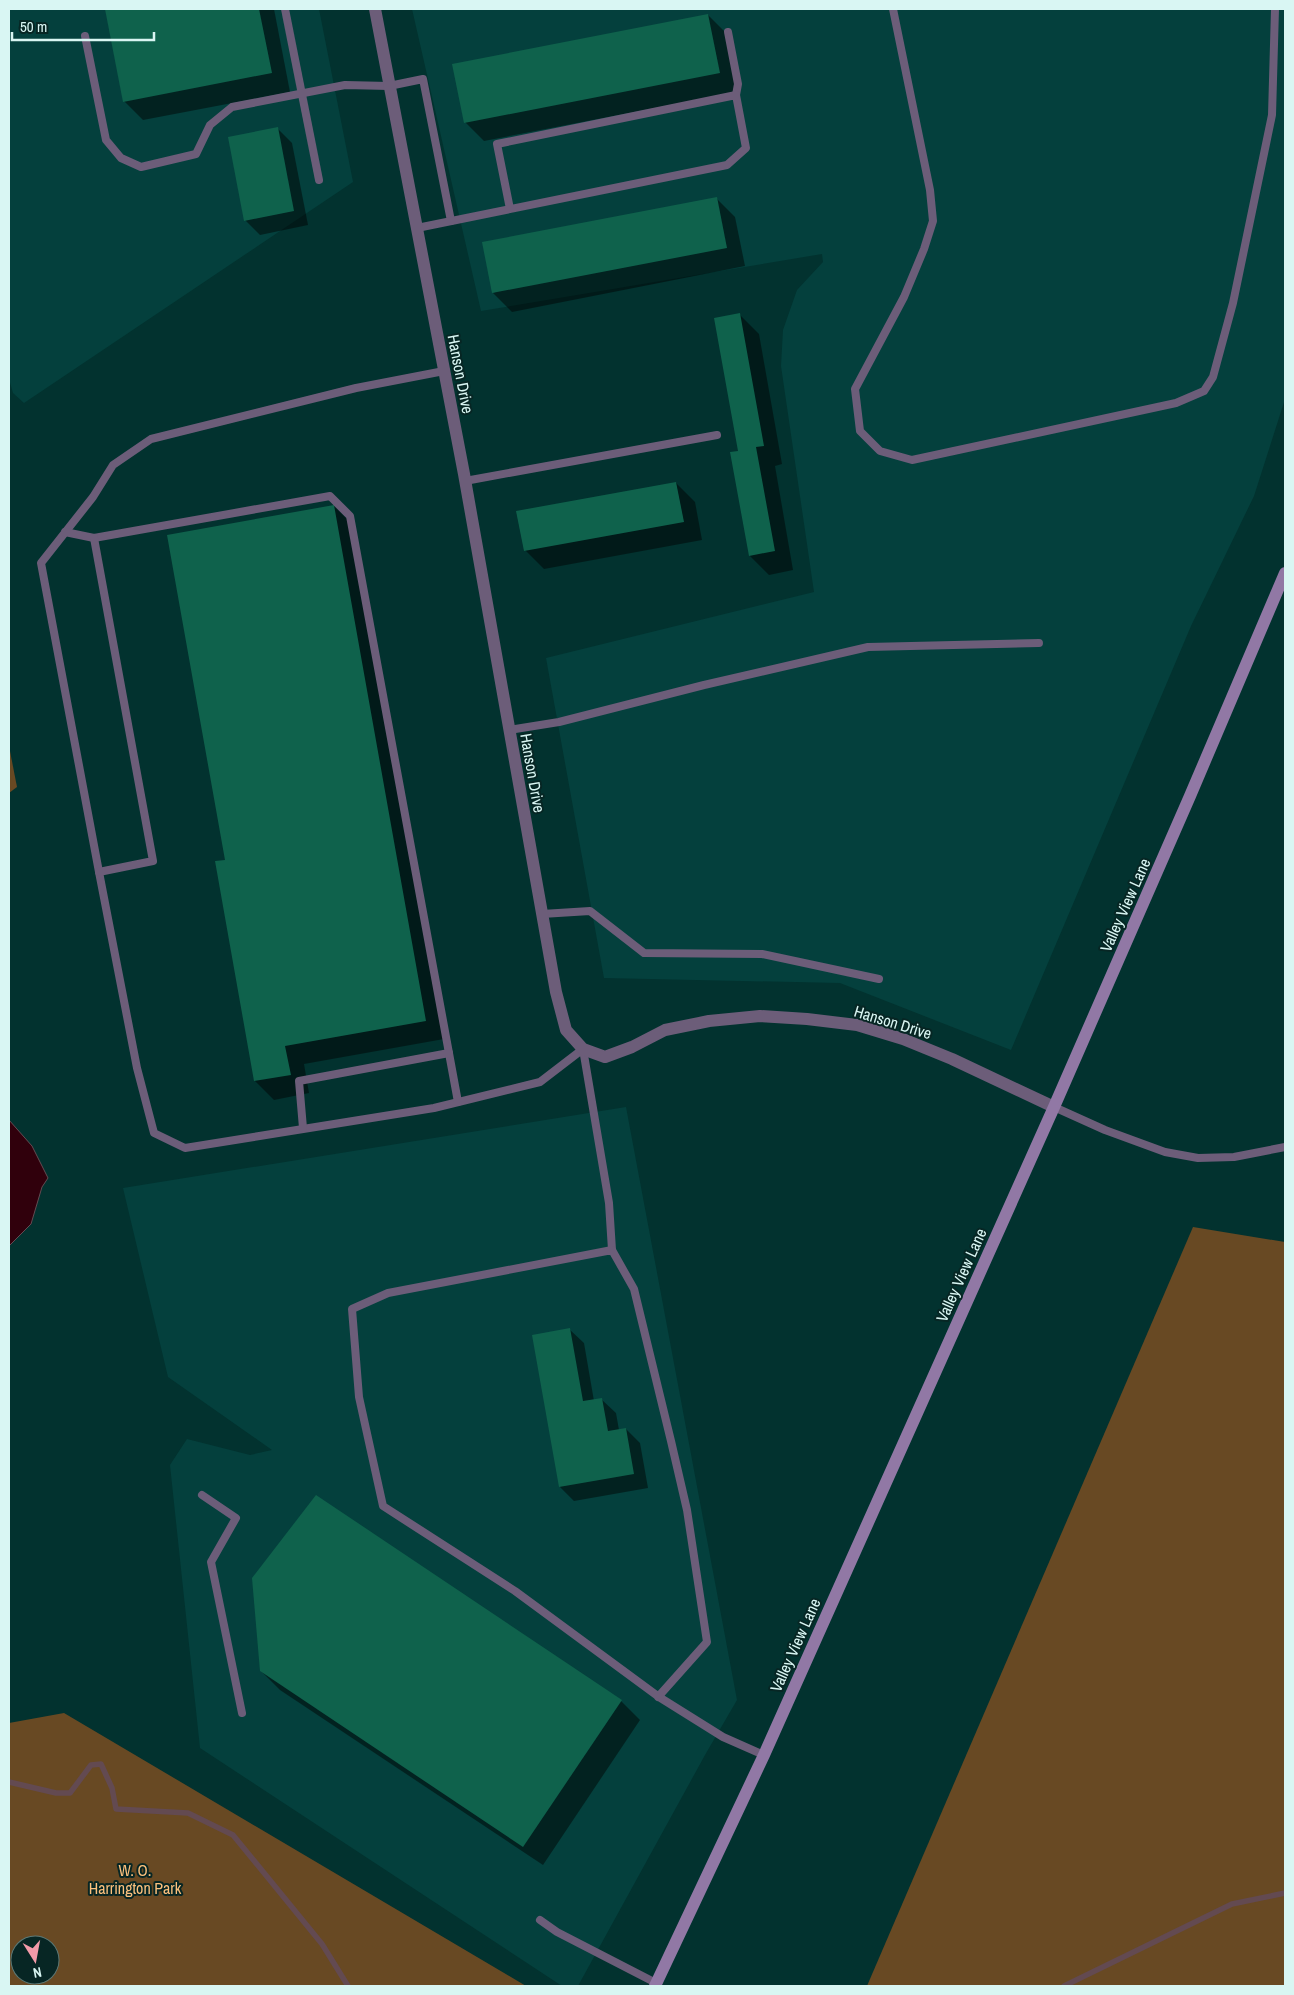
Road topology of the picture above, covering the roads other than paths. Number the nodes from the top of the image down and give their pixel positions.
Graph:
1 (285, 9) edge
2 (375, 9) edge
3 (893, 9) edge
4 (1275, 9) edge
5 (728, 32) dead end
6 (85, 36) dead end
7 (390, 86) junction
8 (301, 94) junction
9 (736, 95) junction
10 (319, 180) dead end
11 (510, 209) junction
12 (450, 221) junction
13 (417, 228) junction
14 (444, 372) junction
15 (717, 435) dead end
16 (465, 481) junction
17 (65, 532) junction
18 (94, 538) junction
19 (1285, 573) edge
20 (1039, 643) dead end
21 (509, 730) junction
22 (99, 872) junction
23 (542, 914) junction
24 (879, 979) dead end
25 (583, 1049) junction
26 (449, 1053) junction
27 (458, 1102) junction
28 (1054, 1107) junction
29 (303, 1128) junction
30 (1285, 1147) edge
31 (612, 1250) junction
32 (202, 1495) dead end
33 (658, 1697) junction
34 (242, 1713) dead end
35 (764, 1754) junction
36 (540, 1920) dead end
37 (656, 1985) edge

1 - 8 lane
2 - 7 street, Hanson Drive
3 - 4 lane
5 - 9 lane
6 - 8 lane
7 - 8 lane
7 - 12 lane
7 - 13 street, Hanson Drive
8 - 10 lane
9 - 11 lane
9 - 11 lane
11 - 12 lane
12 - 13 lane
13 - 14 street, Hanson Drive
14 - 16 street, Hanson Drive
14 - 17 lane
15 - 16 lane
16 - 21 street, Hanson Drive
17 - 18 lane
17 - 22 lane
18 - 22 lane
18 - 26 lane
19 - 28 main road, Valley View Lane
20 - 21 lane
21 - 23 street, Hanson Drive
22 - 29 lane
23 - 24 lane
23 - 25 street, Hanson Drive
25 - 27 lane
25 - 28 street, Hanson Drive
25 - 31 lane
26 - 27 lane
26 - 29 lane
27 - 29 lane
28 - 30 lane
28 - 35 main road, Valley View Lane
31 - 33 lane
31 - 33 lane
32 - 34 lane
33 - 35 lane
35 - 37 main road, Valley View Lane
36 - 37 lane

